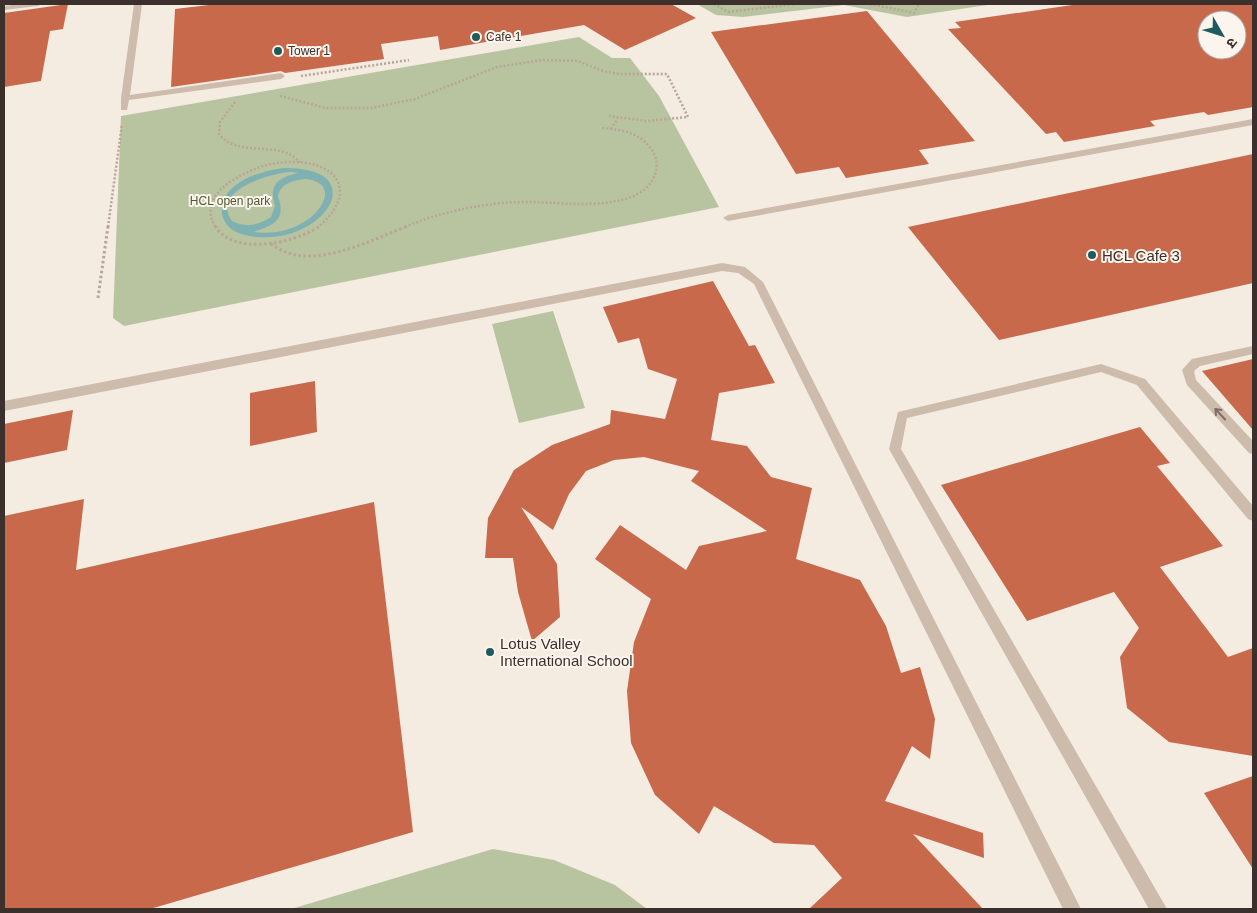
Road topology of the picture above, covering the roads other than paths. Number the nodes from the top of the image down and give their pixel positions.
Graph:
1 (38, 4) edge
2 (138, 4) edge
3 (4, 8) edge
4 (281, 76) dead end
5 (126, 98) junction
6 (124, 108) road end
7 (1253, 122) edge
8 (728, 218) dead end
9 (1253, 350) edge
10 (4, 406) edge
11 (1253, 449) edge
12 (1253, 515) edge
13 (1072, 909) edge
14 (1158, 909) edge

1 - 3 lane
2 - 5 lane
4 - 5 lane
5 - 6 lane
7 - 8 lane
11 -> 9 lane
10 - 13 lane
12 - 14 lane

